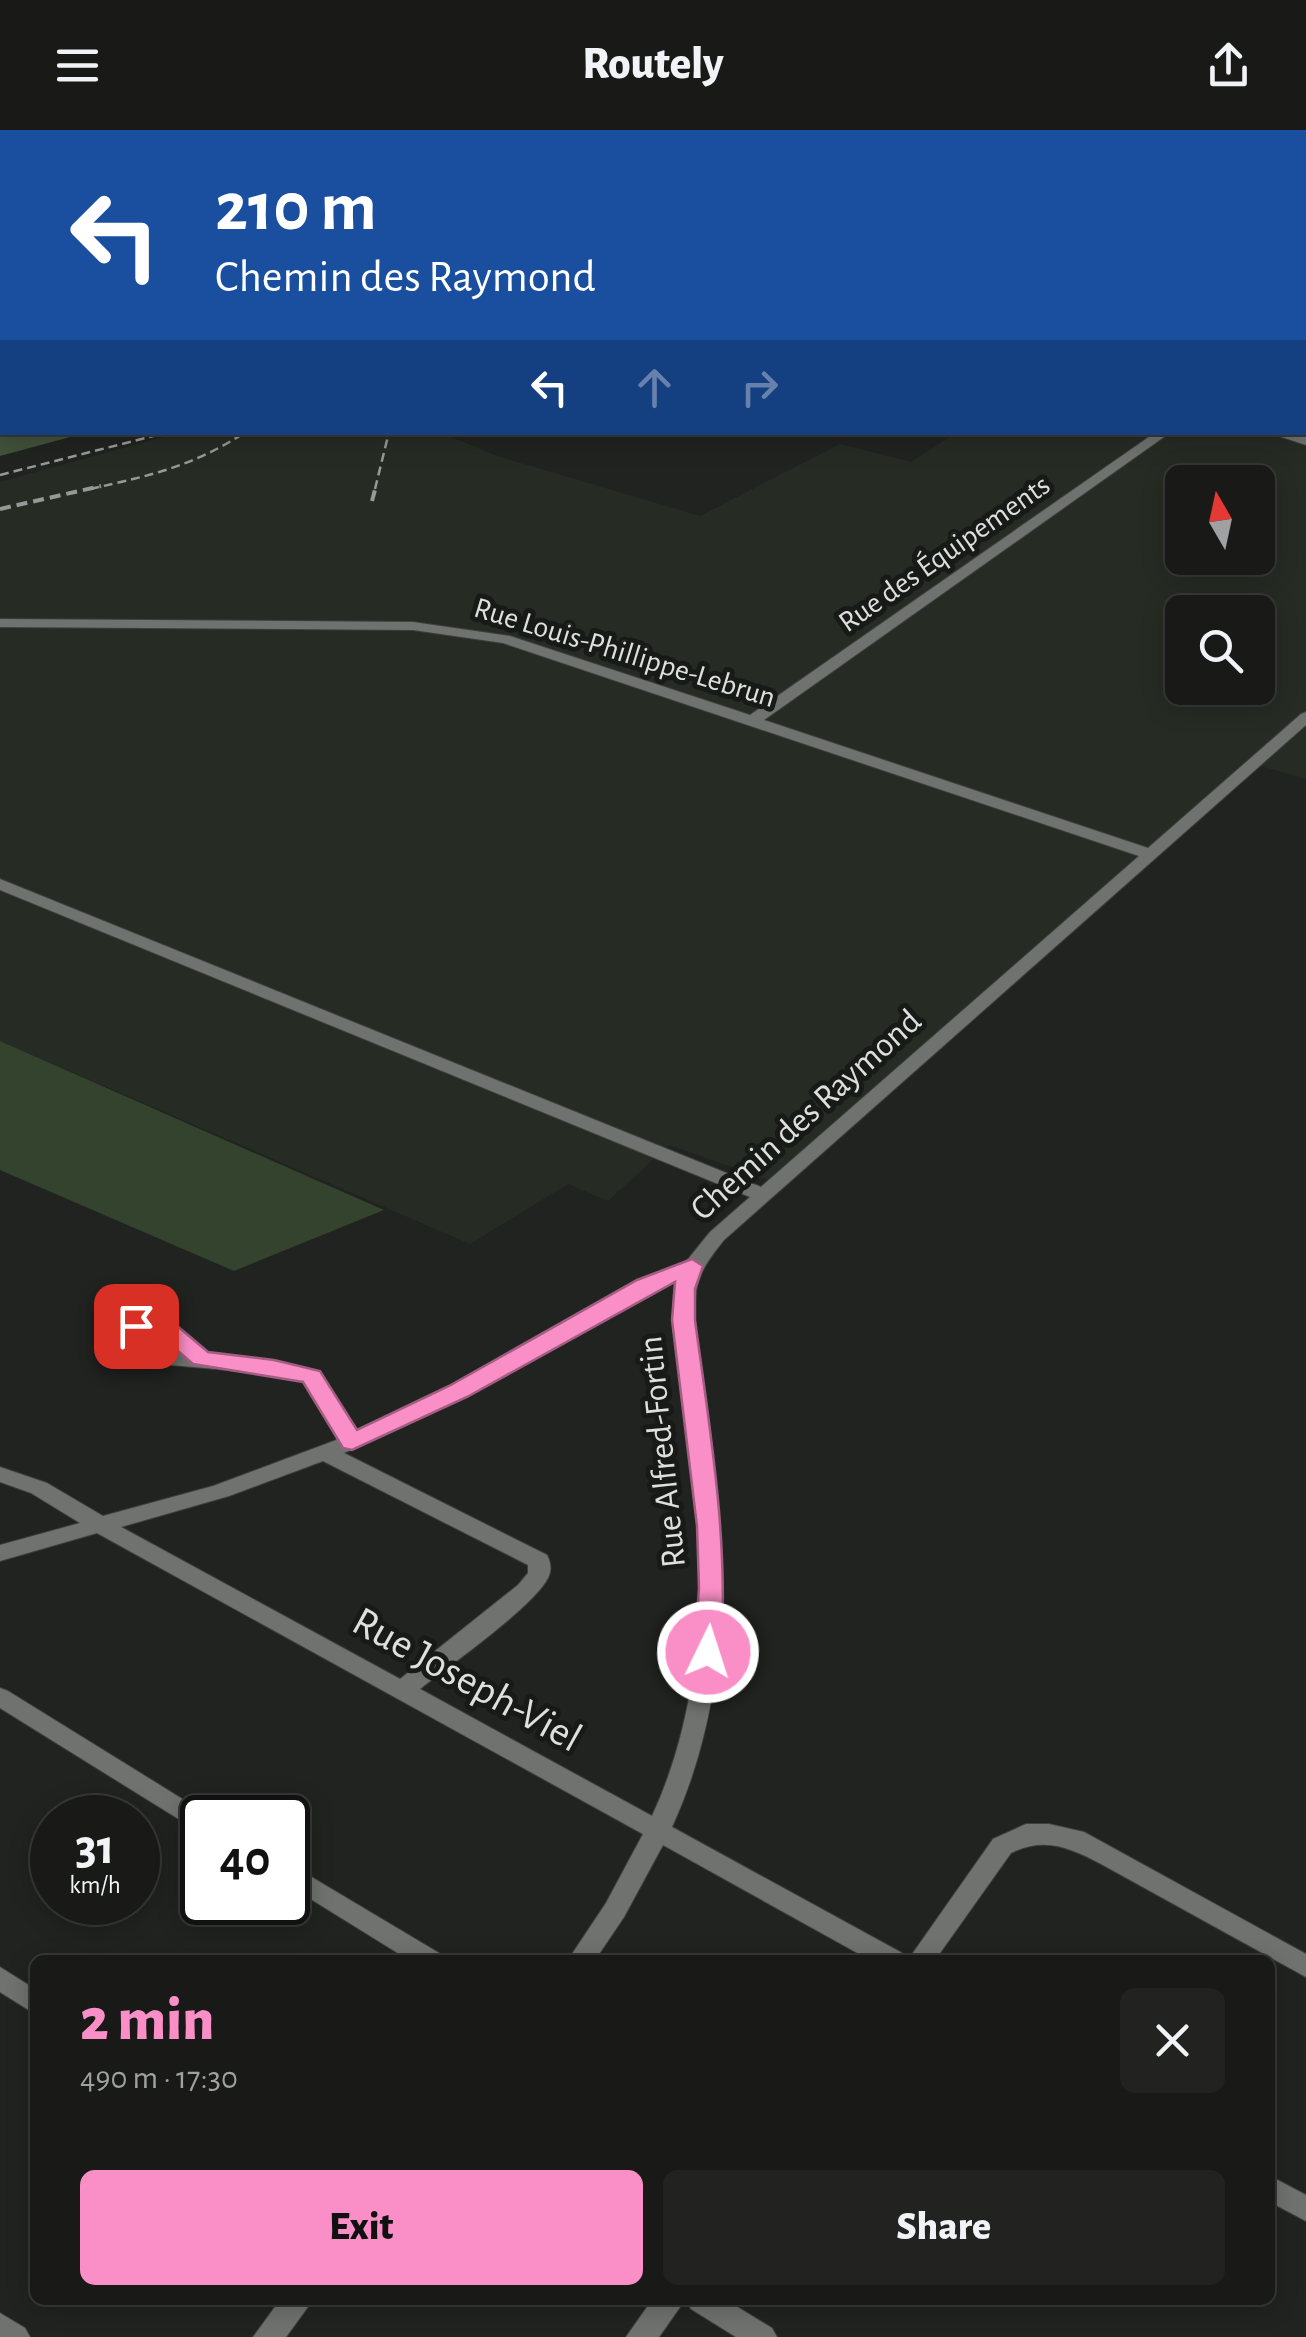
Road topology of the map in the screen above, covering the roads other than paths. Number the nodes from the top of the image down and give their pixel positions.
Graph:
1 (1160, 435) edge
2 (0, 623) edge
3 (1306, 717) edge
4 (754, 719) junction
5 (1153, 854) junction
6 (0, 884) edge
7 (763, 1195) junction
8 (692, 1266) junction
9 (202, 1359) dead end
10 (352, 1442) junction
11 (326, 1453) junction
12 (0, 1474) edge
13 (102, 1526) junction
14 (0, 1553) edge
15 (404, 1689) junction
16 (0, 1697) edge
17 (180, 1807) edge
18 (658, 1834) junction
19 (310, 1886) edge
20 (422, 1955) edge
21 (583, 1955) edge
22 (884, 1955) edge
23 (925, 1955) edge
24 (1306, 1967) edge
25 (0, 1978) edge
26 (30, 1999) edge
27 (1275, 2191) edge
28 (1306, 2209) edge
29 (294, 2305) edge
30 (666, 2305) edge
31 (709, 2305) edge
32 (0, 2326) edge
33 (15, 2337) edge
34 (268, 2337) edge
35 (641, 2337) edge
36 (762, 2337) edge

1 - 4 street, Rue des Équipements
2 - 4 street, Rue Louis-Phillippe-Lebrun
3 - 5 street, Chemin des Raymond
4 - 5 street, Rue Louis-Phillippe-Lebrun
5 - 7 street, Chemin des Raymond
6 - 7 street
7 - 8 street, Chemin des Raymond
8 - 10 street, Chemin des Raymond
8 - 18 street, Rue Alfred-Fortin
9 - 10 street
10 - 11 street, Chemin des Raymond
11 - 13 street, Chemin des Raymond
11 - 15 street
12 - 13 street, Rue Joseph-Viel
13 - 14 street, Chemin des Raymond
13 - 15 street, Rue Joseph-Viel
15 - 18 street, Rue Joseph-Viel
16 - 17 street
18 - 21 street, Rue Alfred-Fortin
18 - 22 street, Rue Joseph-Viel
19 - 20 street
23 - 24 street
25 - 26 street
27 - 28 street
29 - 34 street
30 - 35 street
31 - 36 street
32 - 33 street

